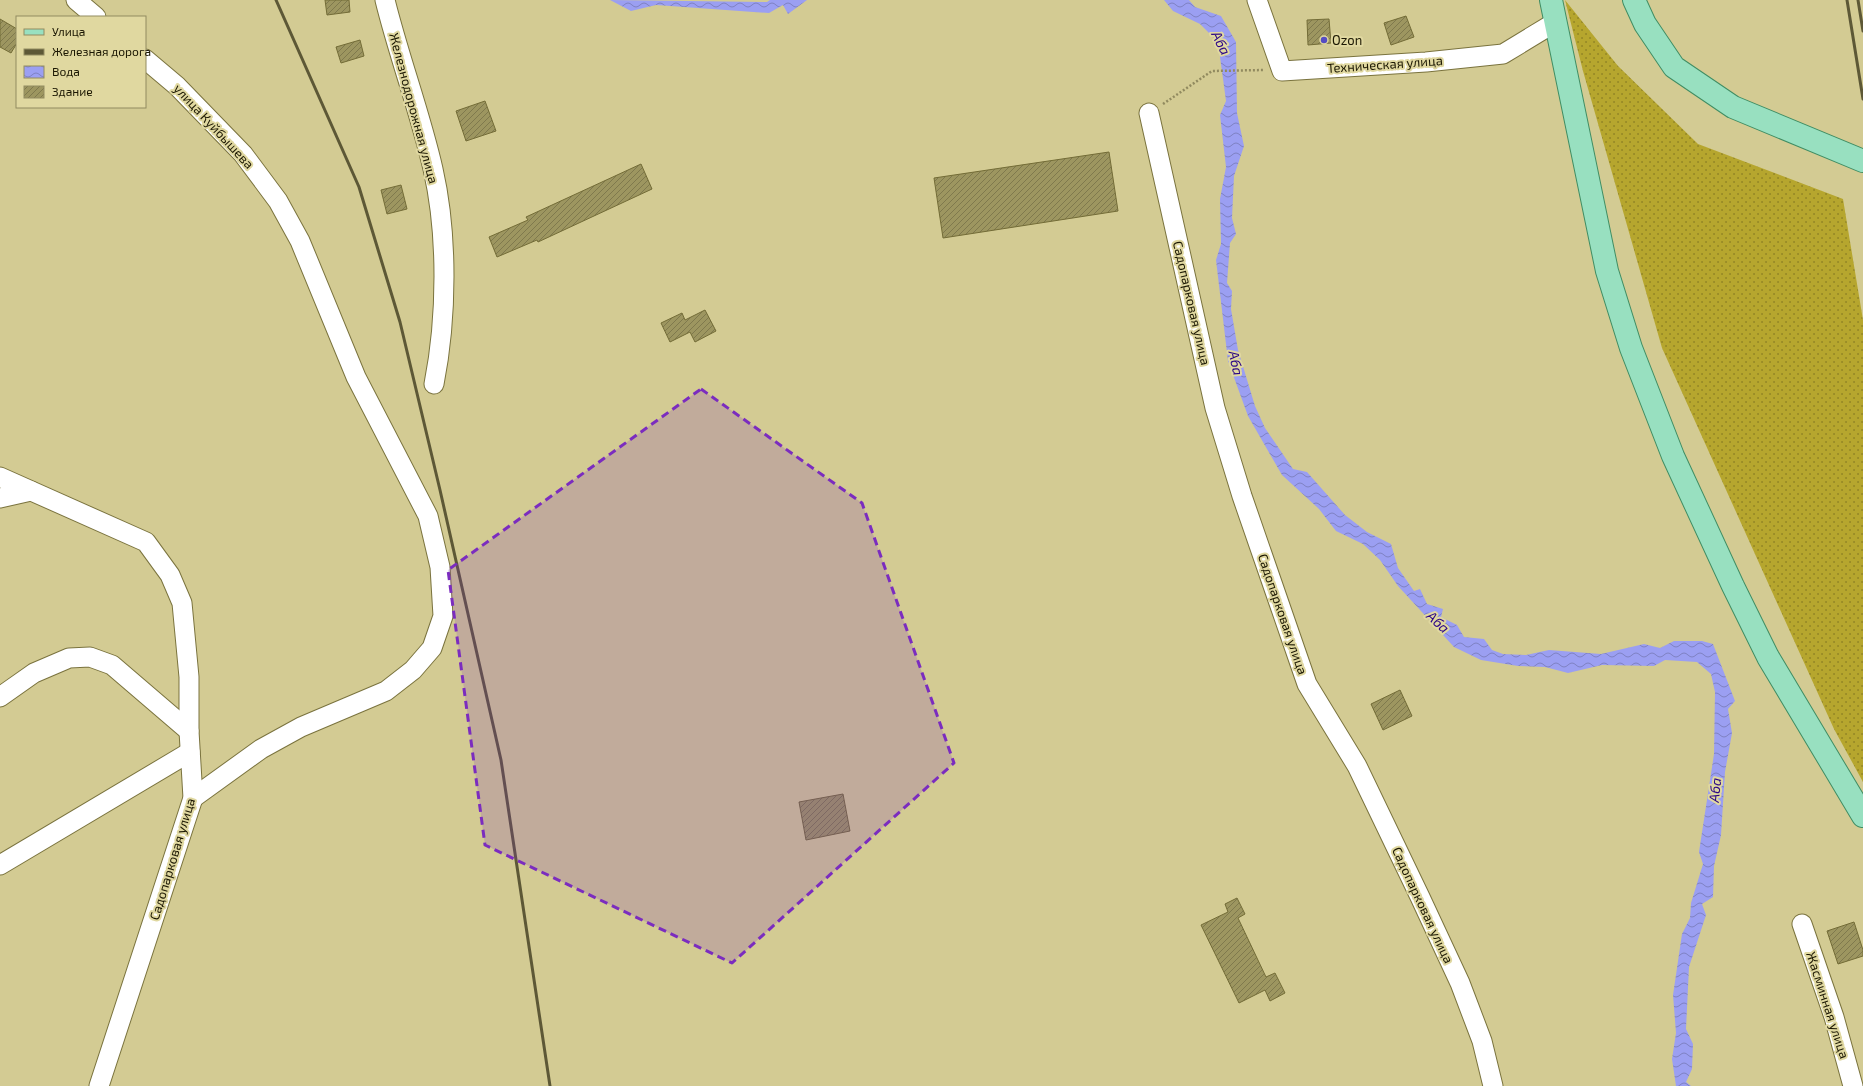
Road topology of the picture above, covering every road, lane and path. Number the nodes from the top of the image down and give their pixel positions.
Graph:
1 (76, 0) edge
2 (385, 0) edge
3 (1257, 0) edge
4 (1551, 0) edge
5 (1634, 0) edge
6 (95, 16) edge
7 (1554, 23) junction
8 (146, 60) edge
9 (1247, 69) dead end
10 (1149, 113) joint
11 (1863, 161) edge
12 (434, 384) dead end
13 (0, 477) edge
14 (31, 491) junction
15 (0, 498) edge
16 (0, 696) edge
17 (189, 731) junction
18 (190, 752) junction
19 (193, 798) junction
20 (1863, 816) edge
21 (0, 865) edge
22 (1802, 924) dead end
23 (99, 1086) edge
24 (1493, 1086) edge
25 (1853, 1086) edge

1 - 6 street
2 - 12 street, Железнодорожная улица
3 - 7 street, Техническая улица
4 - 7 main road
5 - 11 main road
7 - 20 main road
8 - 19 street, улица Куйбышева
9 - 10 path
10 - 24 street, Садопарковая улица
13 - 14 street, Садопарковая улица
14 - 15 street
14 - 17 street, Садопарковая улица
16 - 17 street
17 - 18 street, Садопарковая улица
18 - 19 street, Садопарковая улица
18 - 21 street
19 - 23 street, Садопарковая улица
22 - 25 street, Жасминная улица

